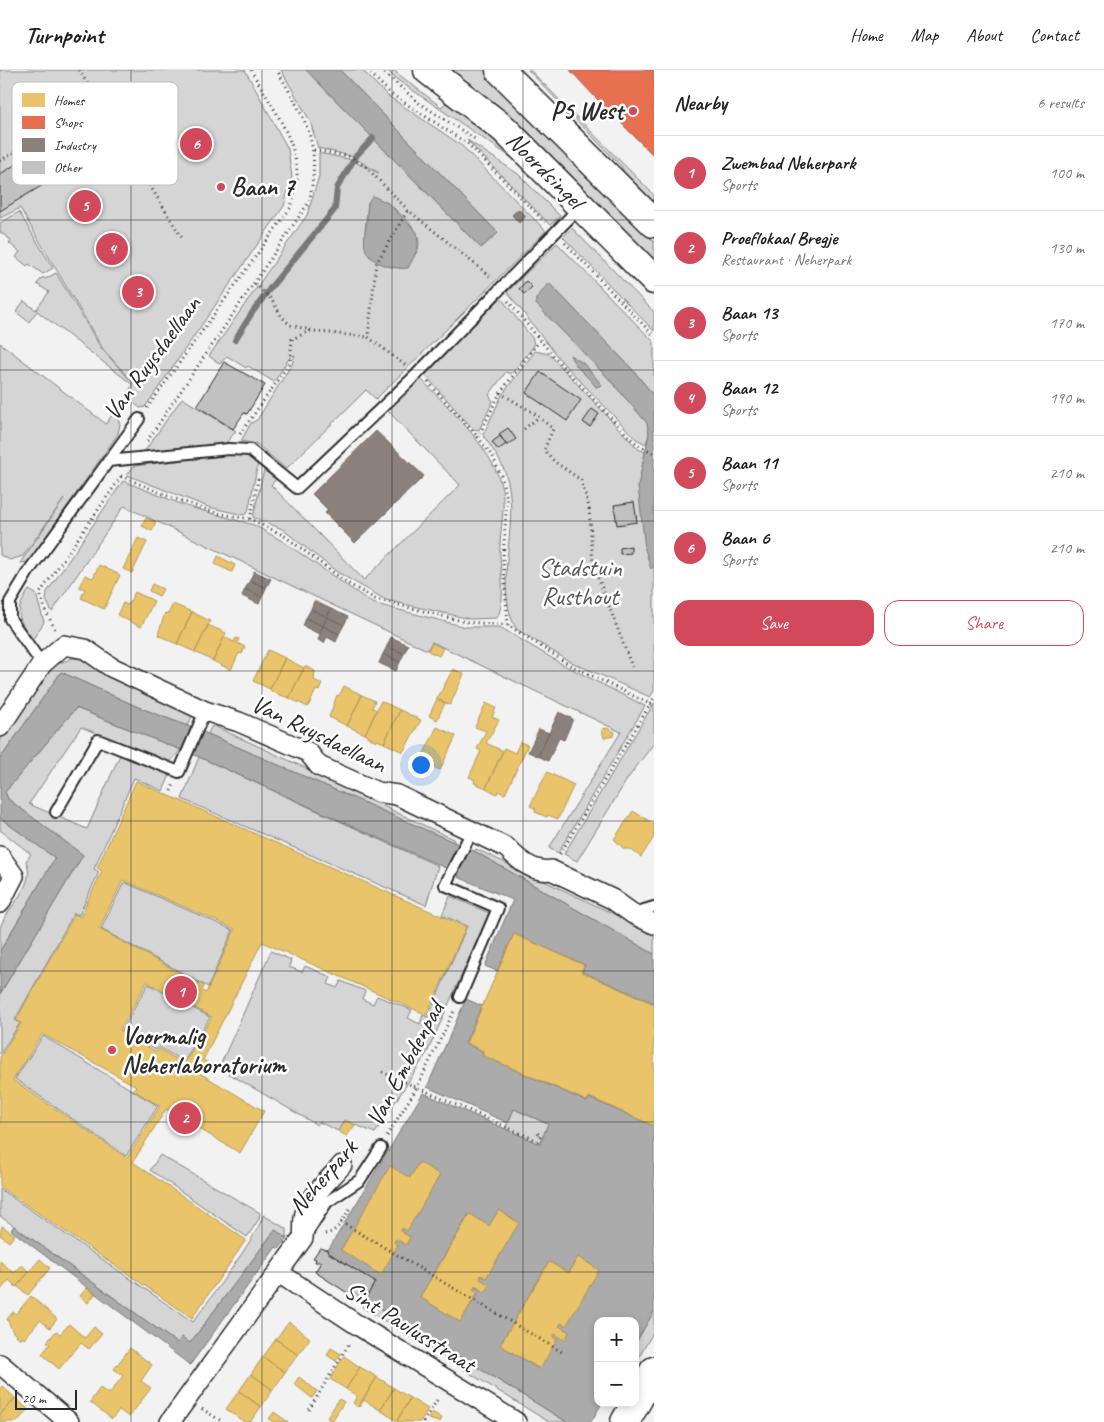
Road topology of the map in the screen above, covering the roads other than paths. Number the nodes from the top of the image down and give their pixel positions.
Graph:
1 (428, 70) edge
2 (501, 70) edge
3 (581, 206) junction
4 (654, 223) edge
5 (654, 280) edge
6 (139, 419) road end
7 (108, 461) junction
8 (42, 664) junction
9 (202, 719) junction
10 (0, 727) edge
11 (56, 812) dead end
12 (468, 839) junction
13 (0, 856) edge
14 (0, 903) edge
15 (654, 907) edge
16 (633, 914) junction
17 (654, 924) edge
18 (460, 998) road end
19 (381, 1148) road end
20 (342, 1165) dead end
21 (303, 1238) junction
22 (279, 1273) junction
23 (0, 1364) edge
24 (654, 1371) edge
25 (654, 1408) edge
26 (68, 1422) edge
27 (170, 1422) edge
28 (516, 1422) edge
29 (625, 1422) edge
30 (646, 1422) edge

1 - 3 main road, Noordsingel
2 - 4 main road, Noordsingel
3 - 5 main road, Noordsingel
3 - 7 lane
6 - 7 lane, Van Ruysdaellaan
7 - 8 lane, Van Ruysdaellaan
8 - 9 street, Van Ruysdaellaan
8 - 10 street
9 - 11 lane
9 - 12 street, Van Ruysdaellaan
12 - 16 street, Van Ruysdaellaan
12 - 18 lane
13 - 14 street
15 - 16 lane
16 - 17 street, Van Ruysdaellaan
19 - 21 lane, Neherpark
20 - 21 street, Neherpark
21 - 22 street, Neherpark
22 - 27 street, Neherpark
22 - 28 street, Sint Paulusstraat
23 - 26 street
24 - 29 main road
25 - 30 main road

